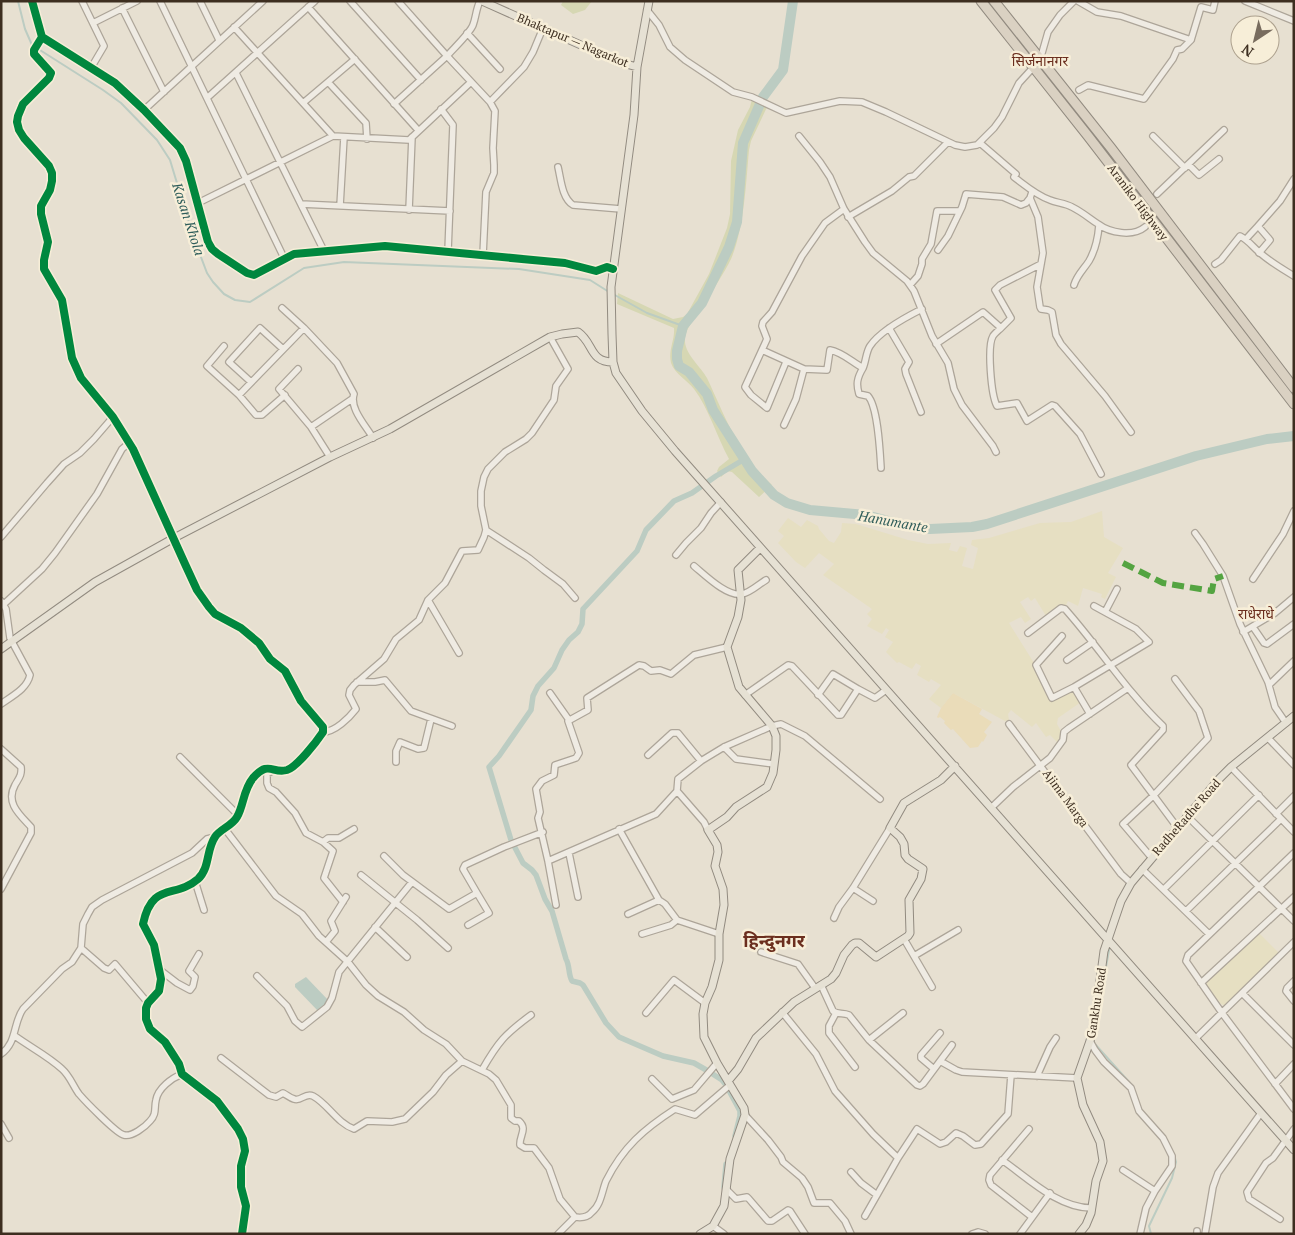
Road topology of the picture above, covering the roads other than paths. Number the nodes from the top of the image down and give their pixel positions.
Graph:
1 (32, 1) edge
2 (82, 1) edge
3 (137, 1) edge
4 (160, 1) edge
5 (208, 1) edge
6 (263, 1) edge
7 (315, 1) edge
8 (350, 1) edge
9 (398, 1) edge
10 (481, 1) edge
11 (649, 1) edge
12 (981, 1) edge
13 (994, 1) edge
14 (1074, 1) edge
15 (1078, 1) edge
16 (1215, 1) edge
17 (1245, 1) edge
18 (202, 4) edge
19 (308, 7) junction
20 (122, 8) junction
21 (648, 10) junction
22 (1294, 21) edge
23 (92, 23) junction
24 (234, 27) junction
25 (543, 28) junction
26 (468, 33) junction
27 (42, 37) junction
28 (219, 40) junction
29 (1191, 40) junction
30 (258, 54) junction
31 (447, 56) junction
32 (355, 59) junction
33 (1037, 64) junction
34 (192, 65) junction
35 (638, 67) junction
36 (91, 68) junction
37 (500, 69) dead end
38 (236, 72) junction
39 (421, 80) junction
40 (328, 82) junction
41 (471, 82) junction
42 (1079, 90) dead end
43 (164, 92) junction
44 (207, 98) junction
45 (490, 102) junction
46 (303, 103) junction
47 (394, 104) junction
48 (441, 109) junction
49 (144, 110) junction
50 (418, 130) junction
51 (1224, 130) dead end
52 (333, 136) junction
53 (799, 136) dead end
54 (1153, 136) dead end
55 (344, 137) junction
56 (412, 137) junction
57 (367, 139) junction
58 (948, 142) junction
59 (980, 143) junction
60 (1220, 159) dead end
61 (281, 163) junction
62 (1187, 166) junction
63 (558, 168) dead end
64 (1294, 179) edge
65 (247, 180) junction
66 (1157, 194) dead end
67 (1031, 195) junction
68 (198, 203) junction
69 (301, 204) junction
70 (340, 206) junction
71 (621, 208) junction
72 (844, 209) junction
73 (409, 210) junction
74 (450, 211) junction
75 (960, 211) junction
76 (848, 217) junction
77 (1099, 225) junction
78 (1258, 226) junction
79 (1145, 227) dead end
80 (1246, 239) junction
81 (938, 250) dead end
82 (324, 251) junction
83 (448, 251) junction
84 (1260, 253) junction
85 (483, 255) junction
86 (285, 260) junction
87 (1041, 264) junction
88 (1215, 264) dead end
89 (614, 269) junction
90 (1294, 276) edge
91 (910, 284) junction
92 (1074, 285) dead end
93 (282, 308) dead end
94 (922, 309) junction
95 (304, 328) junction
96 (889, 328) junction
97 (1001, 328) junction
98 (550, 338) junction
99 (936, 344) junction
100 (224, 346) dead end
101 (283, 349) junction
102 (762, 350) junction
103 (613, 362) junction
104 (786, 362) junction
105 (863, 368) junction
106 (298, 369) dead end
107 (804, 369) junction
108 (251, 382) junction
109 (1294, 388) edge
110 (238, 395) junction
111 (285, 395) junction
112 (352, 399) junction
113 (1294, 404) edge
114 (921, 412) dead end
115 (113, 417) junction
116 (784, 425) dead end
117 (311, 428) junction
118 (1131, 432) dead end
119 (373, 438) junction
120 (129, 443) junction
121 (996, 452) dead end
122 (330, 457) junction
123 (882, 468) dead end
124 (1101, 474) dead end
125 (721, 502) junction
126 (1294, 511) edge
127 (486, 530) junction
128 (1195, 533) dead end
129 (1, 537) edge
130 (174, 538) junction
131 (760, 548) junction
132 (676, 555) dead end
133 (694, 566) dead end
134 (1253, 579) dead end
135 (766, 580) dead end
136 (1117, 589) dead end
137 (741, 595) junction
138 (1294, 597) edge
139 (575, 598) dead end
140 (428, 600) junction
141 (3, 603) edge
142 (1094, 606) dead end
143 (1105, 612) junction
144 (1294, 624) edge
145 (1253, 627) junction
146 (1243, 632) junction
147 (1028, 633) dead end
148 (1062, 636) dead end
149 (12, 642) junction
150 (1093, 642) junction
151 (727, 647) junction
152 (1, 649) edge
153 (459, 653) dead end
154 (1067, 660) dead end
155 (1294, 661) edge
156 (1110, 666) junction
157 (1175, 679) dead end
158 (357, 682) junction
159 (1268, 682) junction
160 (1074, 687) junction
161 (1128, 688) junction
162 (858, 689) junction
163 (886, 690) junction
164 (550, 693) dead end
165 (745, 695) junction
166 (818, 695) junction
167 (1, 704) edge
168 (1090, 714) junction
169 (1294, 716) edge
170 (431, 719) junction
171 (569, 720) junction
172 (1286, 723) junction
173 (1009, 724) dead end
174 (452, 726) dead end
175 (772, 726) junction
176 (323, 732) junction
177 (1268, 738) junction
178 (724, 746) junction
179 (1, 749) edge
180 (648, 755) dead end
181 (180, 757) dead end
182 (701, 761) junction
183 (396, 762) dead end
184 (1293, 762) edge
185 (774, 764) junction
186 (1041, 765) junction
187 (955, 766) junction
188 (1231, 767) junction
189 (275, 768) junction
190 (677, 791) junction
191 (1153, 796) junction
192 (1259, 796) junction
193 (1294, 796) edge
194 (880, 798) dead end
195 (991, 808) junction
196 (1276, 814) junction
197 (238, 815) junction
198 (1187, 816) junction
199 (1281, 819) junction
200 (354, 828) dead end
201 (890, 828) junction
202 (1177, 828) junction
203 (225, 829) junction
204 (619, 829) junction
205 (708, 830) junction
206 (542, 832) junction
207 (1294, 832) edge
208 (215, 837) junction
209 (1212, 841) junction
210 (323, 842) junction
211 (569, 853) junction
212 (1294, 853) edge
213 (384, 856) dead end
214 (1151, 857) junction
215 (548, 861) junction
216 (1235, 863) junction
217 (1142, 869) junction
218 (361, 875) dead end
219 (195, 881) junction
220 (412, 882) junction
221 (1131, 883) junction
222 (1259, 887) junction
223 (853, 888) junction
224 (1, 889) edge
225 (1164, 889) junction
226 (477, 893) junction
227 (1294, 897) edge
228 (578, 898) dead end
229 (659, 900) junction
230 (874, 901) dead end
231 (396, 903) junction
232 (556, 905) dead end
233 (1282, 908) junction
234 (204, 910) dead end
235 (1186, 911) junction
236 (628, 914) dead end
237 (834, 918) dead end
238 (677, 920) junction
239 (1294, 920) edge
240 (468, 925) dead end
241 (375, 927) junction
242 (958, 930) dead end
243 (642, 934) dead end
244 (719, 934) junction
245 (1209, 934) junction
246 (904, 939) junction
247 (1108, 940) junction
248 (326, 942) junction
249 (1294, 942) edge
250 (81, 948) junction
251 (448, 948) dead end
252 (761, 952) dead end
253 (199, 954) dead end
254 (914, 956) junction
255 (407, 957) dead end
256 (348, 962) junction
257 (160, 970) junction
258 (257, 976) dead end
259 (1294, 981) edge
260 (1201, 983) junction
261 (818, 987) junction
262 (932, 987) dead end
263 (1242, 993) junction
264 (1294, 1001) edge
265 (705, 1002) junction
266 (148, 1003) junction
267 (782, 1012) junction
268 (646, 1013) dead end
269 (836, 1013) junction
270 (902, 1013) dead end
271 (1222, 1014) junction
272 (531, 1015) dead end
273 (940, 1033) dead end
274 (15, 1036) junction
275 (1056, 1038) dead end
276 (1195, 1039) junction
277 (869, 1040) junction
278 (1090, 1041) junction
279 (952, 1045) dead end
280 (1294, 1045) edge
281 (1, 1054) edge
282 (221, 1058) dead end
283 (462, 1061) junction
284 (940, 1061) junction
285 (1294, 1064) edge
286 (714, 1066) junction
287 (855, 1067) dead end
288 (934, 1069) junction
289 (482, 1070) junction
290 (182, 1074) junction
291 (1012, 1075) junction
292 (1037, 1076) junction
293 (1078, 1078) junction
294 (652, 1079) dead end
295 (1275, 1084) junction
296 (728, 1085) junction
297 (1294, 1109) edge
298 (1261, 1113) junction
299 (745, 1115) junction
300 (1, 1124) edge
301 (1028, 1129) dead end
302 (1294, 1129) edge
303 (9, 1138) dead end
304 (1285, 1140) junction
305 (1294, 1150) edge
306 (898, 1158) junction
307 (1002, 1160) junction
308 (1123, 1170) dead end
309 (851, 1172) dead end
310 (726, 1189) junction
311 (1154, 1191) junction
312 (1050, 1194) junction
313 (877, 1195) junction
314 (1092, 1208) junction
315 (575, 1216) junction
316 (865, 1216) dead end
317 (1032, 1217) junction
318 (1280, 1219) dead end
319 (713, 1226) junction
320 (242, 1234) edge
321 (558, 1234) edge
322 (700, 1234) edge
323 (724, 1234) edge
324 (805, 1234) edge
325 (851, 1234) edge
326 (972, 1234) edge
327 (985, 1234) edge
328 (1020, 1234) edge
329 (1079, 1234) edge
330 (1140, 1234) edge
331 (1205, 1234) edge

1 - 27 street
2 - 23 street
3 - 20 street
4 - 34 street
5 - 18 street
6 - 24 street
7 - 19 street
8 - 39 street
9 - 31 street
10 - 25 main road, Bhaktapur — Nagarkot
10 - 26 street
11 - 21 main road
12 - 33 highway, Araniko Highway
13 - 33 highway, Araniko Highway
14 - 33 street
15 - 29 street
16 - 29 street
17 - 22 street
18 - 28 street
19 - 30 street
19 - 32 street
20 - 23 street
20 - 43 street
21 - 35 main road
21 - 58 street
23 - 36 street
24 - 28 street
24 - 30 street
25 - 35 main road, Bhaktapur — Nagarkot
25 - 45 street
26 - 31 street
26 - 37 street
27 - 36 street
27 - 115 street
28 - 34 street
29 - 42 street
30 - 38 street
30 - 46 street
31 - 39 street
31 - 41 street
32 - 40 street
32 - 47 street
33 - 59 street
33 - 109 highway, Araniko Highway
33 - 113 highway, Araniko Highway
34 - 43 street
34 - 44 street
35 - 71 main road
36 - 49 street
38 - 44 street
38 - 61 street
39 - 47 street
40 - 46 street
40 - 57 street
41 - 45 street
41 - 48 street
43 - 49 street
44 - 65 street
45 - 85 street
46 - 52 street
47 - 50 street
48 - 50 street
48 - 74 street
49 - 68 street
50 - 56 street
51 - 62 street
52 - 55 street
52 - 61 street
53 - 72 street
54 - 62 street
55 - 57 street
55 - 70 street
56 - 57 street
56 - 73 street
58 - 59 street
58 - 76 street
59 - 67 street
60 - 62 street
61 - 65 street
61 - 69 street
62 - 66 street
63 - 71 street
64 - 78 street
65 - 68 street
65 - 86 street
67 - 75 street
67 - 77 street
67 - 87 street
68 - 86 street
69 - 70 street
69 - 82 street
70 - 73 street
71 - 89 main road
72 - 76 street
72 - 102 street
73 - 74 street
74 - 83 street
75 - 81 street
75 - 91 street
76 - 91 street
77 - 79 street
77 - 92 street
78 - 80 street
78 - 84 street
80 - 84 street
80 - 88 street
82 - 83 street
82 - 86 street
83 - 85 street
84 - 90 street
85 - 89 street
87 - 97 street
87 - 118 street
89 - 103 main road
91 - 94 street
93 - 95 street
94 - 96 street
94 - 99 street
95 - 101 street
95 - 112 street
96 - 105 street
96 - 114 street
97 - 99 street
97 - 124 street
98 - 103 main road
98 - 119 main road
98 - 127 street
99 - 121 street
100 - 110 street
101 - 108 street
101 - 108 street
102 - 104 street
102 - 104 street
103 - 125 main road
104 - 107 street
105 - 107 street
105 - 123 street
106 - 111 street
107 - 116 street
108 - 110 street
110 - 111 street
111 - 117 street
112 - 117 street
112 - 119 street
115 - 120 street
115 - 129 street
117 - 122 street
119 - 122 main road
120 - 130 street
120 - 141 street
122 - 130 main road
125 - 131 main road
125 - 132 street
126 - 134 street
127 - 139 street
127 - 140 street
128 - 146 street
130 - 149 main road
130 - 176 street
131 - 137 main road
131 - 163 main road
133 - 137 street
135 - 137 street
136 - 143 street
137 - 151 main road
138 - 145 street
140 - 153 street
140 - 158 street
141 - 149 street
142 - 143 street
143 - 156 street
144 - 145 street
145 - 146 street
146 - 159 street
147 - 150 street
148 - 160 street
149 - 152 main road
149 - 167 street
150 - 154 street
150 - 156 street
151 - 165 main road
151 - 171 street
155 - 159 street
156 - 160 street
156 - 161 street
157 - 191 street
158 - 170 street
158 - 176 street
159 - 172 street
160 - 168 street
161 - 168 street
161 - 191 street
162 - 163 street
162 - 166 street
162 - 166 street
163 - 187 main road
164 - 171 street
165 - 166 street
165 - 175 main road
168 - 186 street
169 - 172 main road, RadheRadhe Road
170 - 174 street
170 - 183 street
171 - 206 street
172 - 177 main road, RadheRadhe Road
173 - 186 street
175 - 178 street
175 - 185 main road
175 - 194 street
176 - 189 street
177 - 184 street
177 - 188 main road, RadheRadhe Road
178 - 182 street
178 - 185 street
179 - 224 street
180 - 182 street
181 - 197 street
182 - 190 street
185 - 205 main road
186 - 195 street, Ajima Marga
186 - 221 street, Ajima Marga
187 - 195 main road
187 - 201 main road
188 - 192 street
188 - 198 main road, RadheRadhe Road
189 - 197 street
189 - 210 street
190 - 204 street
190 - 205 street
191 - 202 street
191 - 214 street
192 - 196 street
192 - 209 street
193 - 196 street
195 - 247 main road
196 - 199 street
197 - 203 street
198 - 202 main road, RadheRadhe Road
198 - 209 street
199 - 207 street
199 - 216 street
200 - 210 street
201 - 223 street
201 - 246 main road
202 - 214 main road, RadheRadhe Road
203 - 208 street
203 - 248 street
204 - 211 street
204 - 229 street
205 - 244 main road
206 - 215 street
206 - 226 street
208 - 219 street
208 - 250 street
209 - 216 street
209 - 225 street
210 - 248 street
211 - 215 street
211 - 228 street
212 - 222 street
213 - 220 street
214 - 217 main road, RadheRadhe Road
215 - 232 street
216 - 222 street
216 - 235 street
217 - 221 main road, RadheRadhe Road
217 - 225 street
218 - 231 street
219 - 234 street
219 - 257 street
220 - 226 street
220 - 231 street
221 - 247 main road, RadheRadhe Road
222 - 233 street
222 - 245 street
223 - 230 street
223 - 237 street
225 - 235 street
226 - 240 street
227 - 233 street
229 - 236 street
229 - 238 street
231 - 241 street
231 - 251 street
233 - 239 street
233 - 260 street
235 - 245 street
238 - 243 street
238 - 244 street
241 - 255 street
241 - 256 street
242 - 254 street
244 - 265 main road
245 - 260 street
246 - 254 street
246 - 261 main road
247 - 276 main road
247 - 278 main road, Gankhu Road
248 - 256 street
249 - 263 street
250 - 266 street
250 - 274 street
252 - 261 street
253 - 257 street
254 - 262 street
256 - 258 street
256 - 283 street
257 - 266 street
259 - 264 street
260 - 271 street
261 - 267 main road
261 - 269 street
263 - 271 street
263 - 280 street
265 - 268 street
265 - 286 main road
266 - 290 street
267 - 296 main road
267 - 306 street
269 - 277 street
269 - 287 street
270 - 277 street
271 - 276 street
271 - 295 street
272 - 289 street
273 - 288 street
274 - 281 street
274 - 290 street
275 - 292 street
276 - 298 main road
277 - 288 street
278 - 293 main road, Gankhu Road
278 - 311 street
279 - 284 street
282 - 283 street
283 - 289 street
284 - 288 street
284 - 291 street
285 - 295 street
286 - 294 street
286 - 296 main road
289 - 315 street
290 - 320 street
291 - 292 street
291 - 306 street
292 - 293 street
293 - 314 main road, Gankhu Road
295 - 297 street
296 - 299 main road
296 - 315 street
298 - 304 main road
298 - 331 street
299 - 310 main road
299 - 325 street
300 - 303 street
301 - 307 street
302 - 304 street
304 - 305 main road
304 - 318 street
306 - 313 street
307 - 312 street
307 - 317 street
308 - 311 street
309 - 313 street
310 - 319 main road
310 - 324 street
311 - 330 street
312 - 314 street
312 - 317 street
313 - 316 street
314 - 329 main road, Gankhu Road
315 - 321 street
317 - 328 street
319 - 322 main road
319 - 323 street
326 - 327 street

